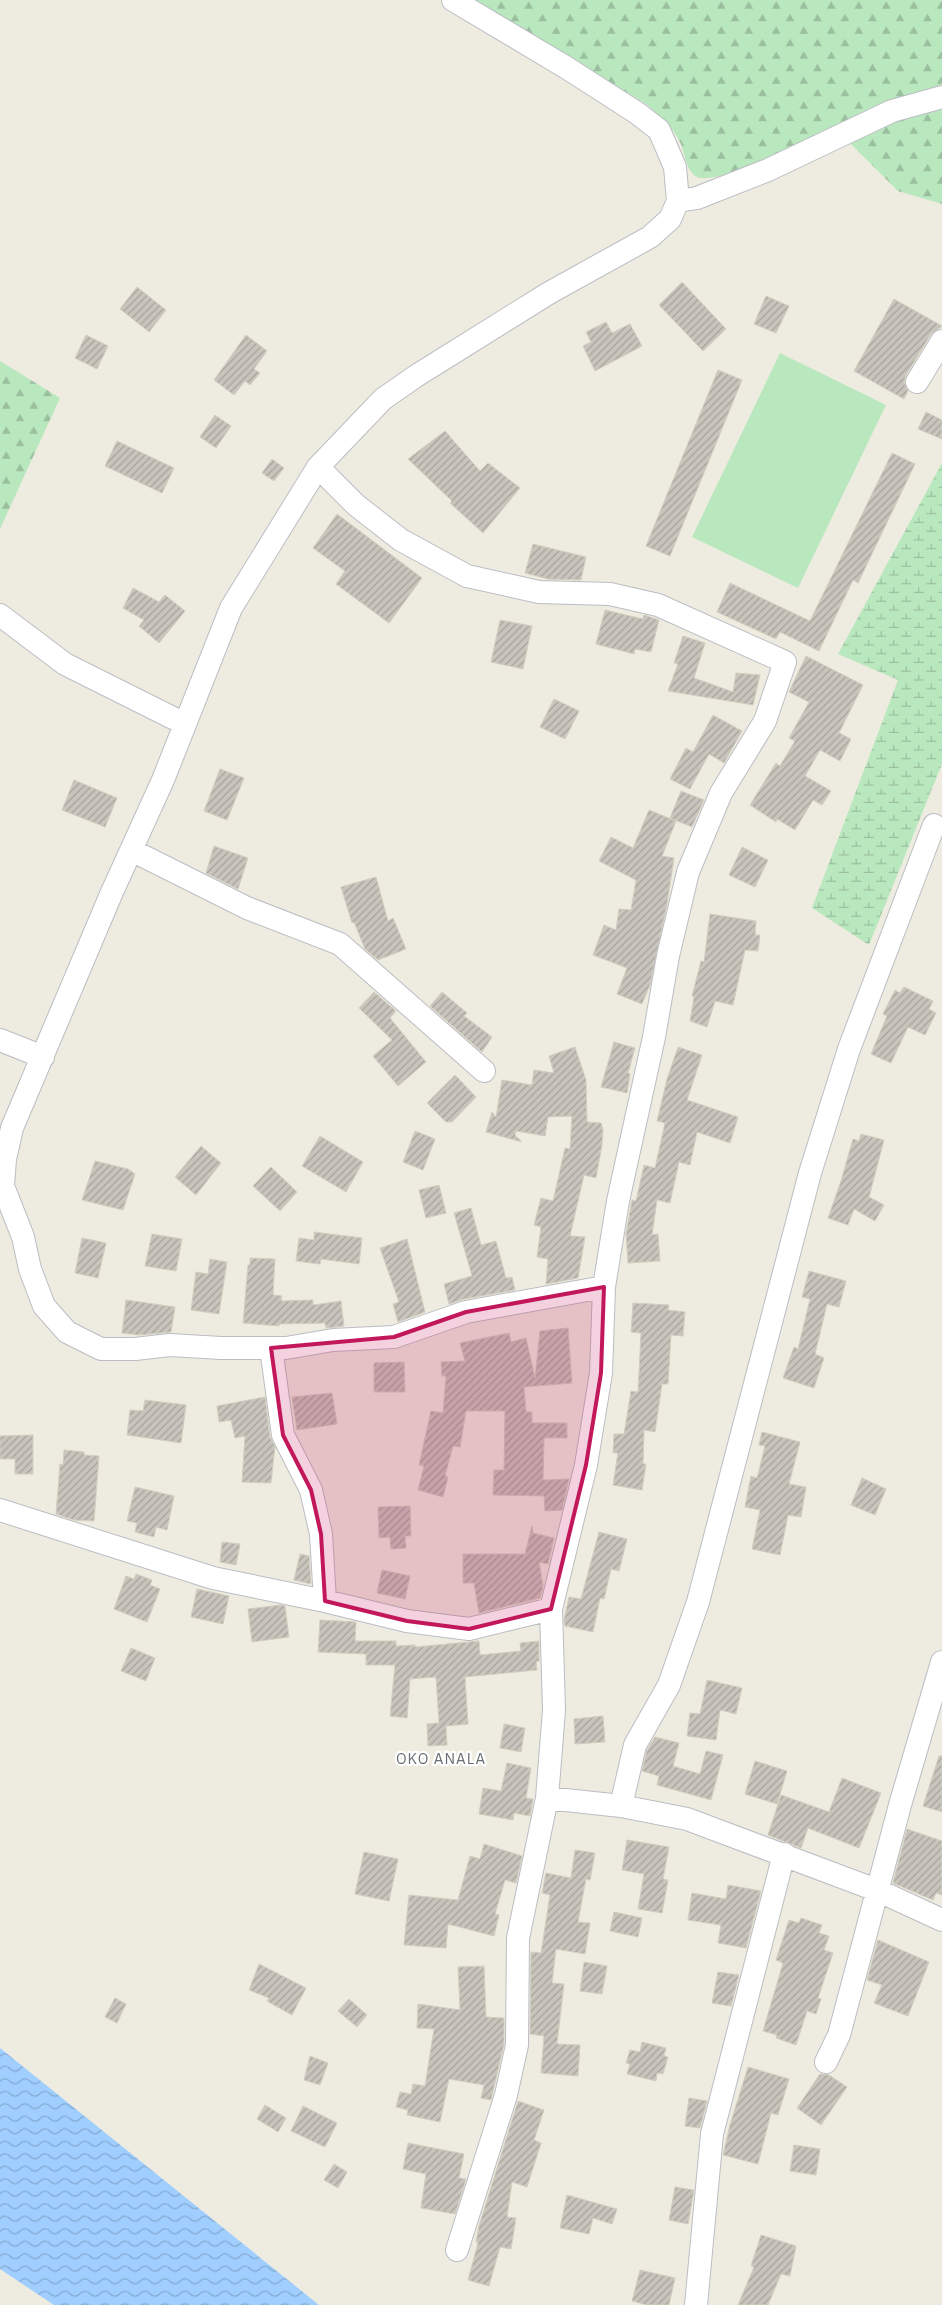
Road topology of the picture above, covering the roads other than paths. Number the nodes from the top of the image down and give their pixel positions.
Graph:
1 (453, 0) edge
2 (942, 97) edge
3 (678, 201) junction
4 (942, 341) edge
5 (917, 382) dead end
6 (318, 467) junction
7 (0, 615) edge
8 (185, 724) junction
9 (934, 825) dead end
10 (131, 850) junction
11 (0, 1040) edge
12 (43, 1056) junction
13 (484, 1071) dead end
14 (604, 1287) junction
15 (271, 1348) junction
16 (0, 1510) edge
17 (325, 1601) junction
18 (551, 1609) junction
19 (942, 1662) edge
20 (547, 1798) junction
21 (622, 1806) junction
22 (784, 1854) junction
23 (879, 1891) junction
24 (942, 1920) edge
25 (826, 2062) dead end
26 (457, 2250) dead end
27 (696, 2305) edge

1 - 3 street
2 - 3 street
3 - 6 street
4 - 5 street
6 - 8 street
6 - 14 street
7 - 8 street
8 - 10 street
9 - 21 street
10 - 12 street
10 - 13 street
11 - 12 street
12 - 15 street
14 - 15 street
14 - 18 street
15 - 17 street
16 - 17 street
17 - 18 street
18 - 20 street
19 - 23 street
20 - 21 street
20 - 26 street
21 - 22 street
22 - 23 street
22 - 27 street
23 - 24 street
23 - 25 street

